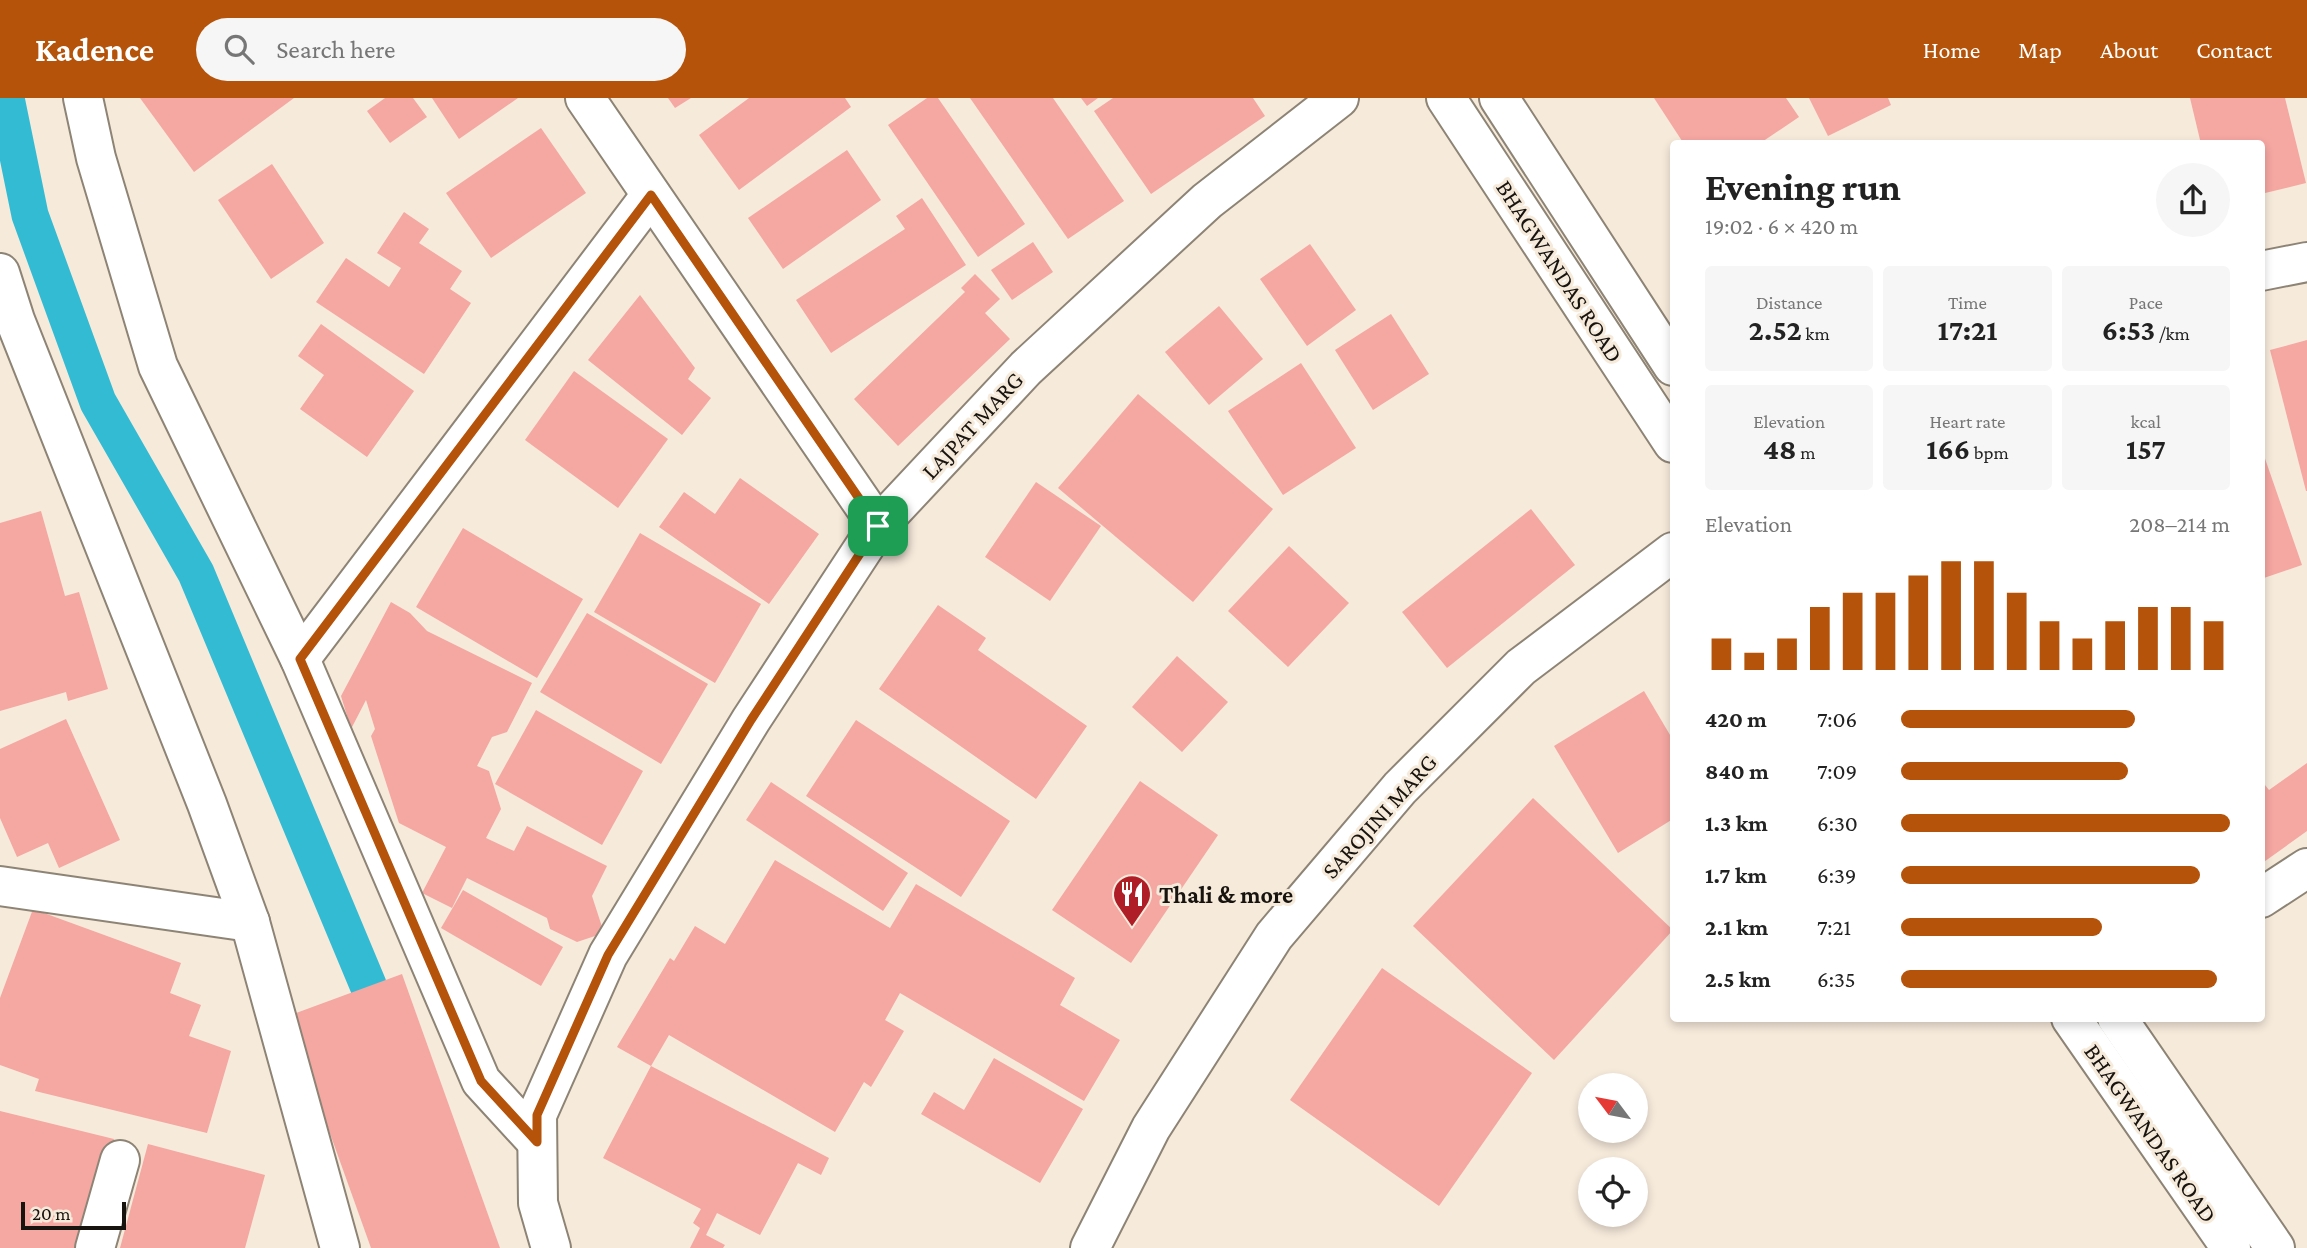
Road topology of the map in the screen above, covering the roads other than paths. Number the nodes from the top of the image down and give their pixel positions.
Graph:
1 (83, 98) edge
2 (585, 98) edge
3 (1339, 98) edge
4 (1446, 98) edge
5 (1505, 100) edge
6 (651, 195) junction
7 (2307, 262) edge
8 (2265, 270) edge
9 (0, 273) edge
10 (15, 320) junction
11 (0, 355) edge
12 (1670, 361) edge
13 (1670, 438) edge
14 (878, 526) junction
15 (1670, 554) edge
16 (300, 659) junction
17 (2307, 868) edge
18 (0, 886) edge
19 (2265, 895) edge
20 (250, 922) junction
21 (2074, 1022) edge
22 (2120, 1022) edge
23 (537, 1142) junction
24 (120, 1160) dead end
25 (96, 1248) edge
26 (340, 1248) edge
27 (551, 1248) edge
28 (1090, 1248) edge
29 (2231, 1248) edge
30 (2275, 1248) edge

1 - 16 street
2 - 6 street
3 - 14 street, LAJPAT MARG
4 - 13 street, BHAGWANDAS ROAD
5 - 12 street, BHAGWANDAS ROAD
6 - 14 street
6 - 16 street
7 - 8 street
9 - 10 street
10 - 11 street
10 - 20 street
14 - 23 street, LAJPAT MARG
15 - 28 street, SAROJINI MARG
16 - 23 street
17 - 19 street
18 - 20 street
20 - 26 street
21 - 29 street, BHAGWANDAS ROAD
22 - 30 street, BHAGWANDAS ROAD
23 - 27 street, LAJPAT MARG
24 - 25 street

